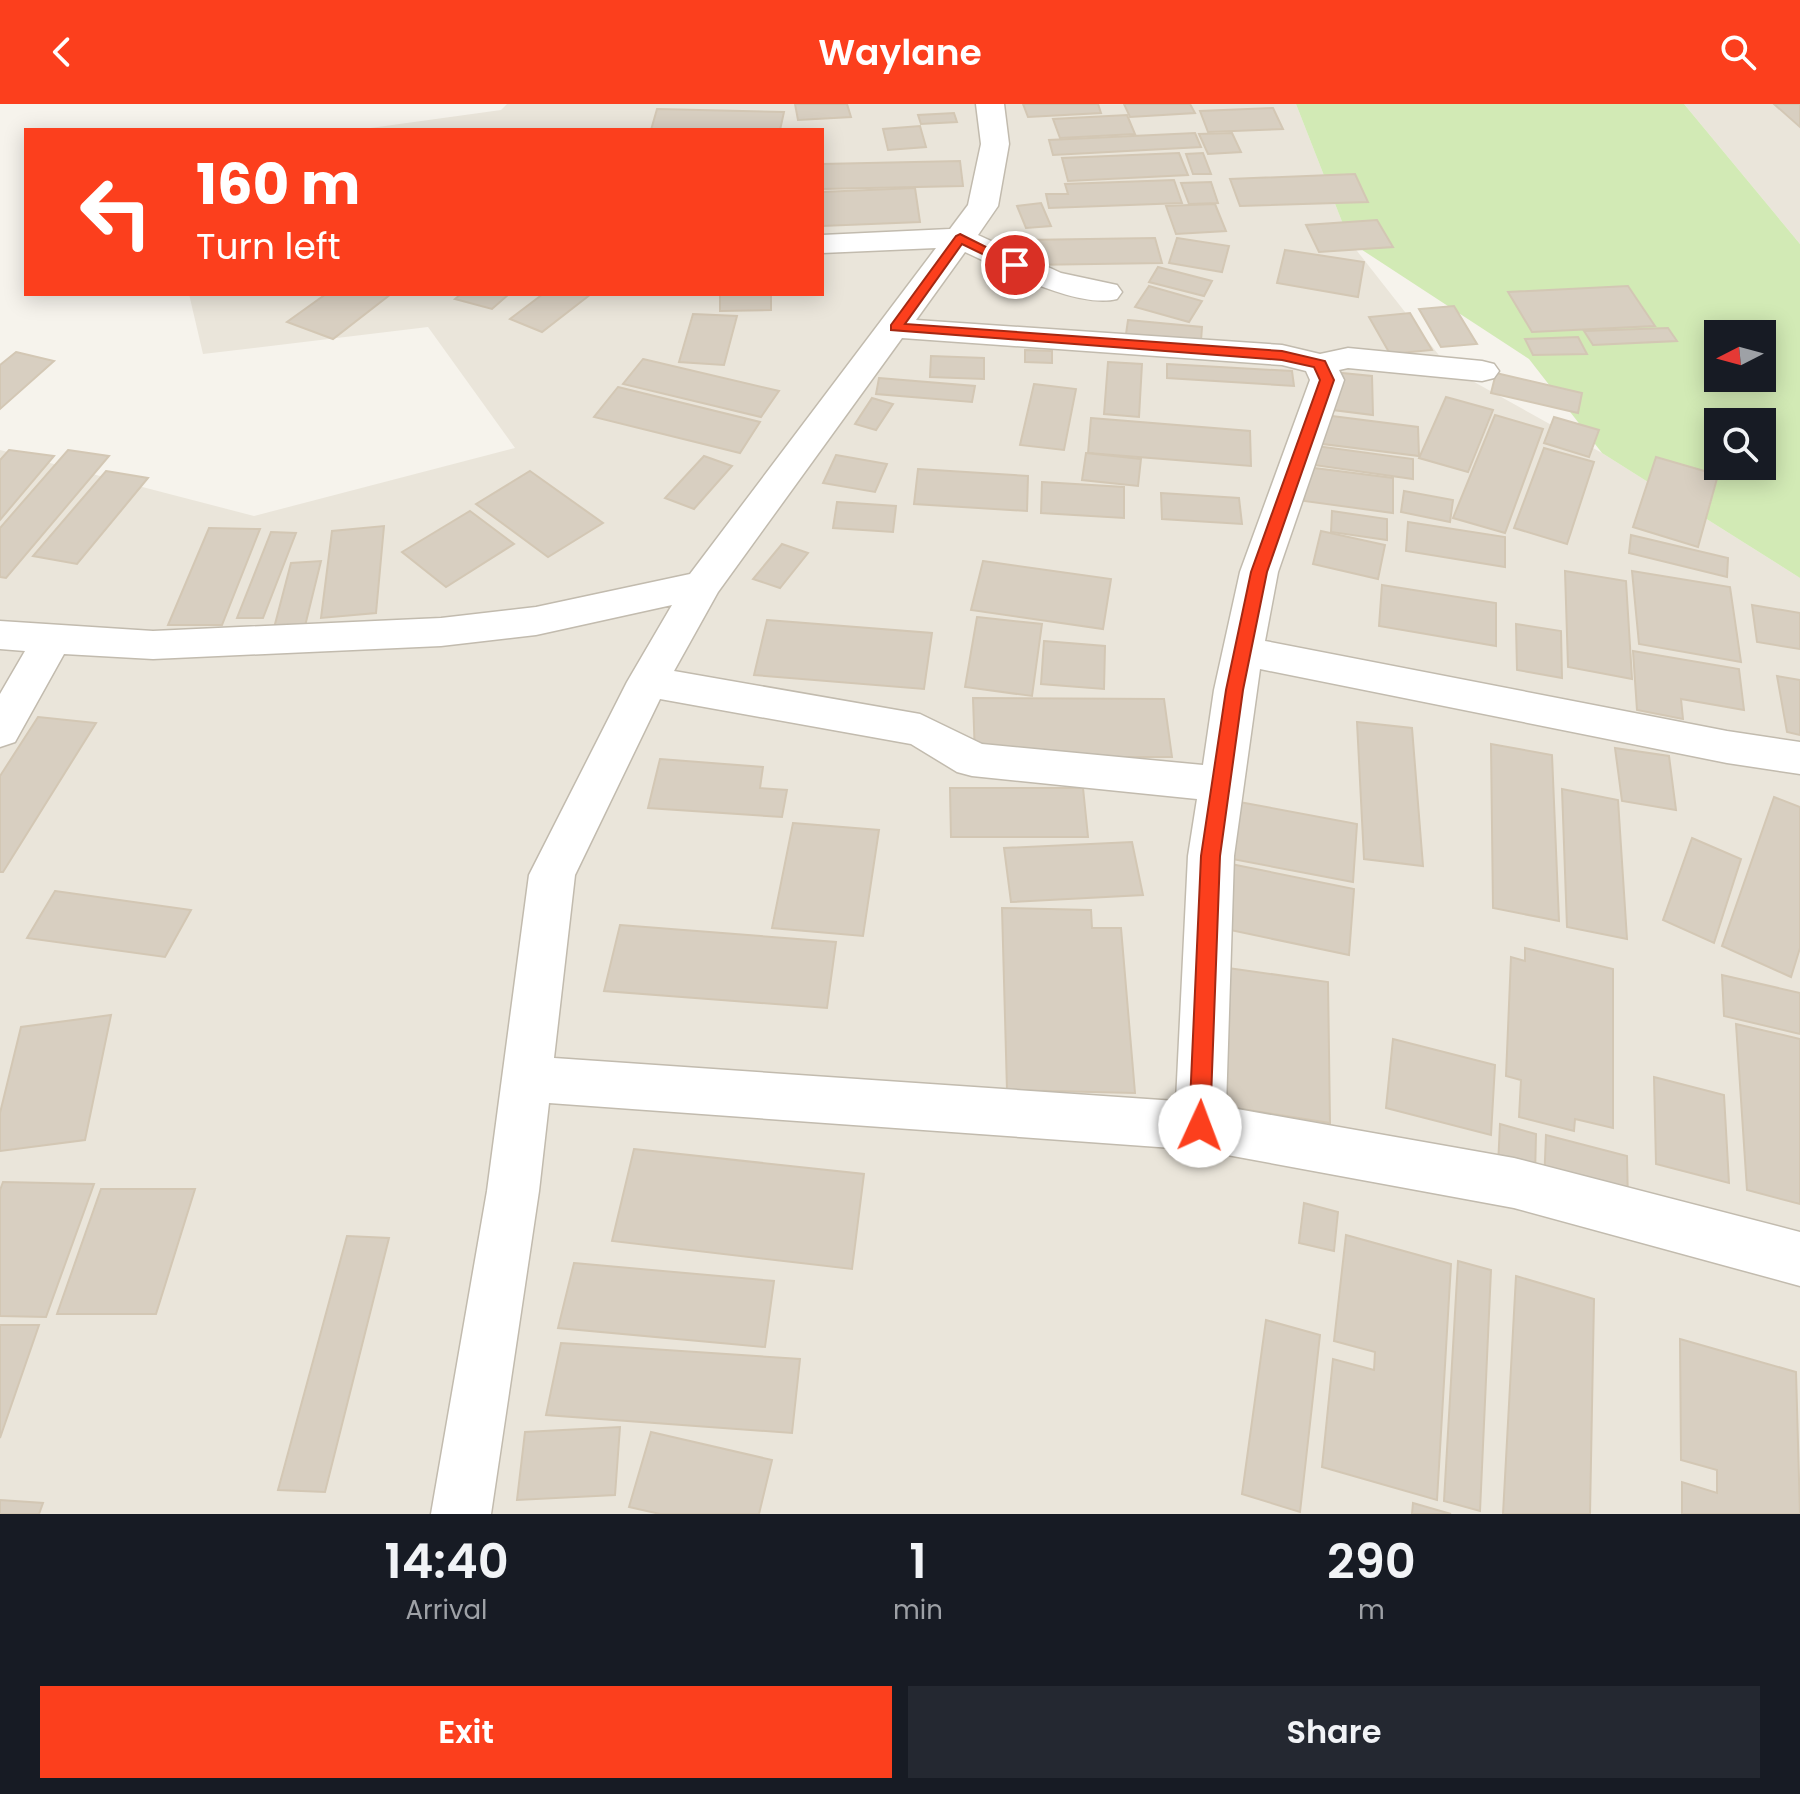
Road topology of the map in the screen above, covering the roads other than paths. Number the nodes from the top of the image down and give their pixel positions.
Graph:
1 (990, 104) edge
2 (960, 238) junction
3 (824, 244) edge
4 (1106, 292) dead end
5 (896, 328) junction
6 (1320, 364) junction
7 (1482, 371) dead end
8 (703, 585) junction
9 (0, 635) edge
10 (51, 640) junction
11 (1243, 651) junction
12 (648, 682) junction
13 (0, 731) edge
14 (1800, 758) edge
15 (1221, 784) junction
16 (527, 1079) junction
17 (1200, 1126) junction
18 (1800, 1259) edge
19 (461, 1514) edge

1 - 2 street
2 - 3 street
2 - 4 street
2 - 5 street
5 - 6 street
5 - 8 street
6 - 7 street
6 - 11 street
8 - 10 street
8 - 12 street
9 - 10 street
10 - 13 street
11 - 14 street
11 - 15 street
12 - 15 street
12 - 16 street
15 - 17 street
16 - 17 street
16 - 19 street
17 - 18 street

